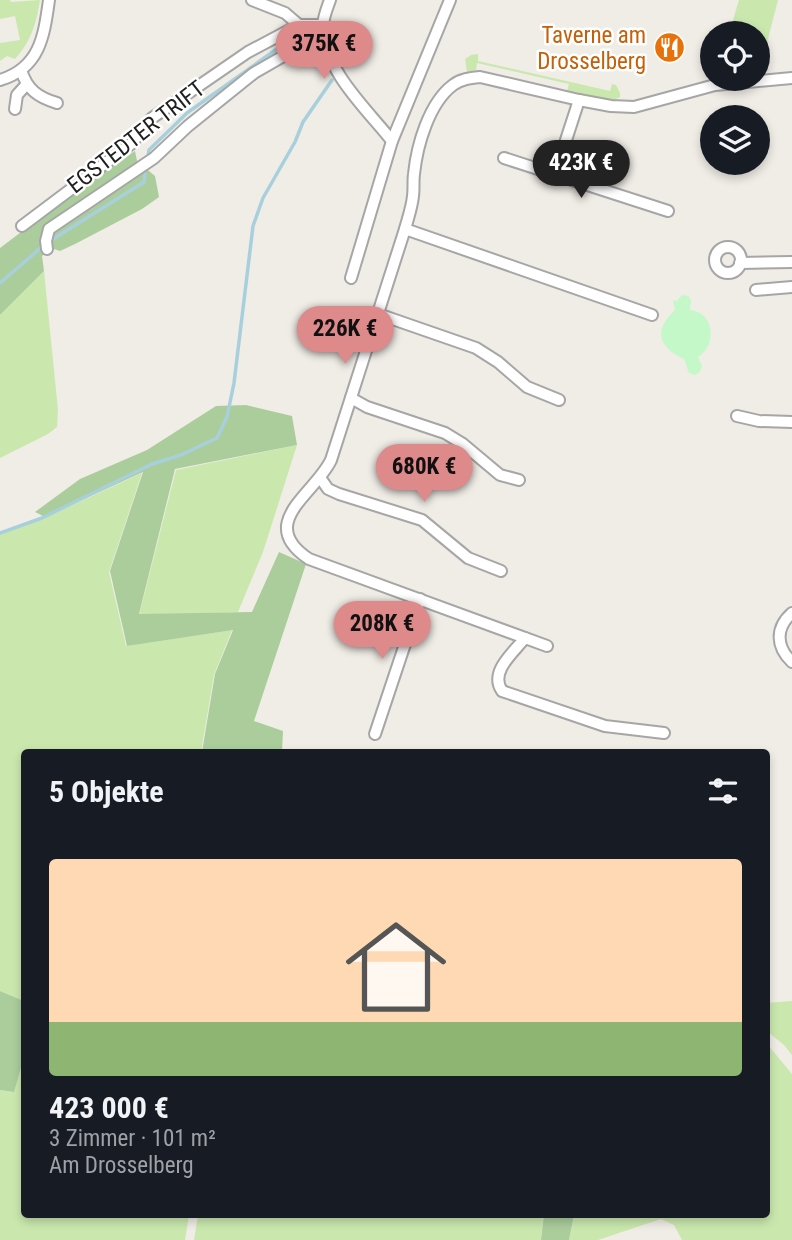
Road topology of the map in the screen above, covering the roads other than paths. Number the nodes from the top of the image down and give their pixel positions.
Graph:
1 (49, 0) edge
2 (252, 0) edge
3 (330, 0) edge
4 (450, 0) edge
5 (322, 24) junction
6 (299, 25) junction
7 (22, 70) junction
8 (792, 78) edge
9 (0, 80) edge
10 (26, 85) junction
11 (579, 100) junction
12 (57, 103) dead end
13 (15, 109) dead end
14 (392, 141) junction
15 (504, 158) dead end
16 (555, 174) junction
17 (668, 211) dead end
18 (22, 226) dead end
19 (405, 229) junction
20 (47, 245) dead end
21 (792, 262) edge
22 (740, 263) dead end
23 (351, 278) dead end
24 (792, 288) edge
25 (756, 290) dead end
26 (378, 314) junction
27 (652, 315) dead end
28 (351, 398) junction
29 (559, 400) dead end
30 (737, 416) dead end
31 (792, 422) edge
32 (321, 479) junction
33 (519, 480) dead end
34 (500, 571) dead end
35 (420, 599) junction
36 (792, 614) edge
37 (525, 638) junction
38 (547, 646) dead end
39 (792, 662) edge
40 (664, 733) dead end
41 (375, 734) dead end

1 - 7 street
2 - 6 street
3 - 5 street
4 - 14 street
5 - 6 street, EGSTEDTER TRIFT
5 - 14 street
5 - 20 street, EGSTEDTER TRIFT
6 - 18 street, EGSTEDTER TRIFT
7 - 9 street
7 - 10 street
8 - 11 street
10 - 12 street
10 - 13 street
11 - 16 street
11 - 19 street
14 - 23 street
15 - 16 street
16 - 17 street
19 - 26 street
19 - 27 street
21 - 22 street
24 - 25 street
26 - 28 street
26 - 29 street
28 - 32 street
28 - 33 street
30 - 31 street
32 - 34 street
32 - 35 street
35 - 37 street
35 - 41 street
36 - 39 street
37 - 38 street
37 - 40 street

